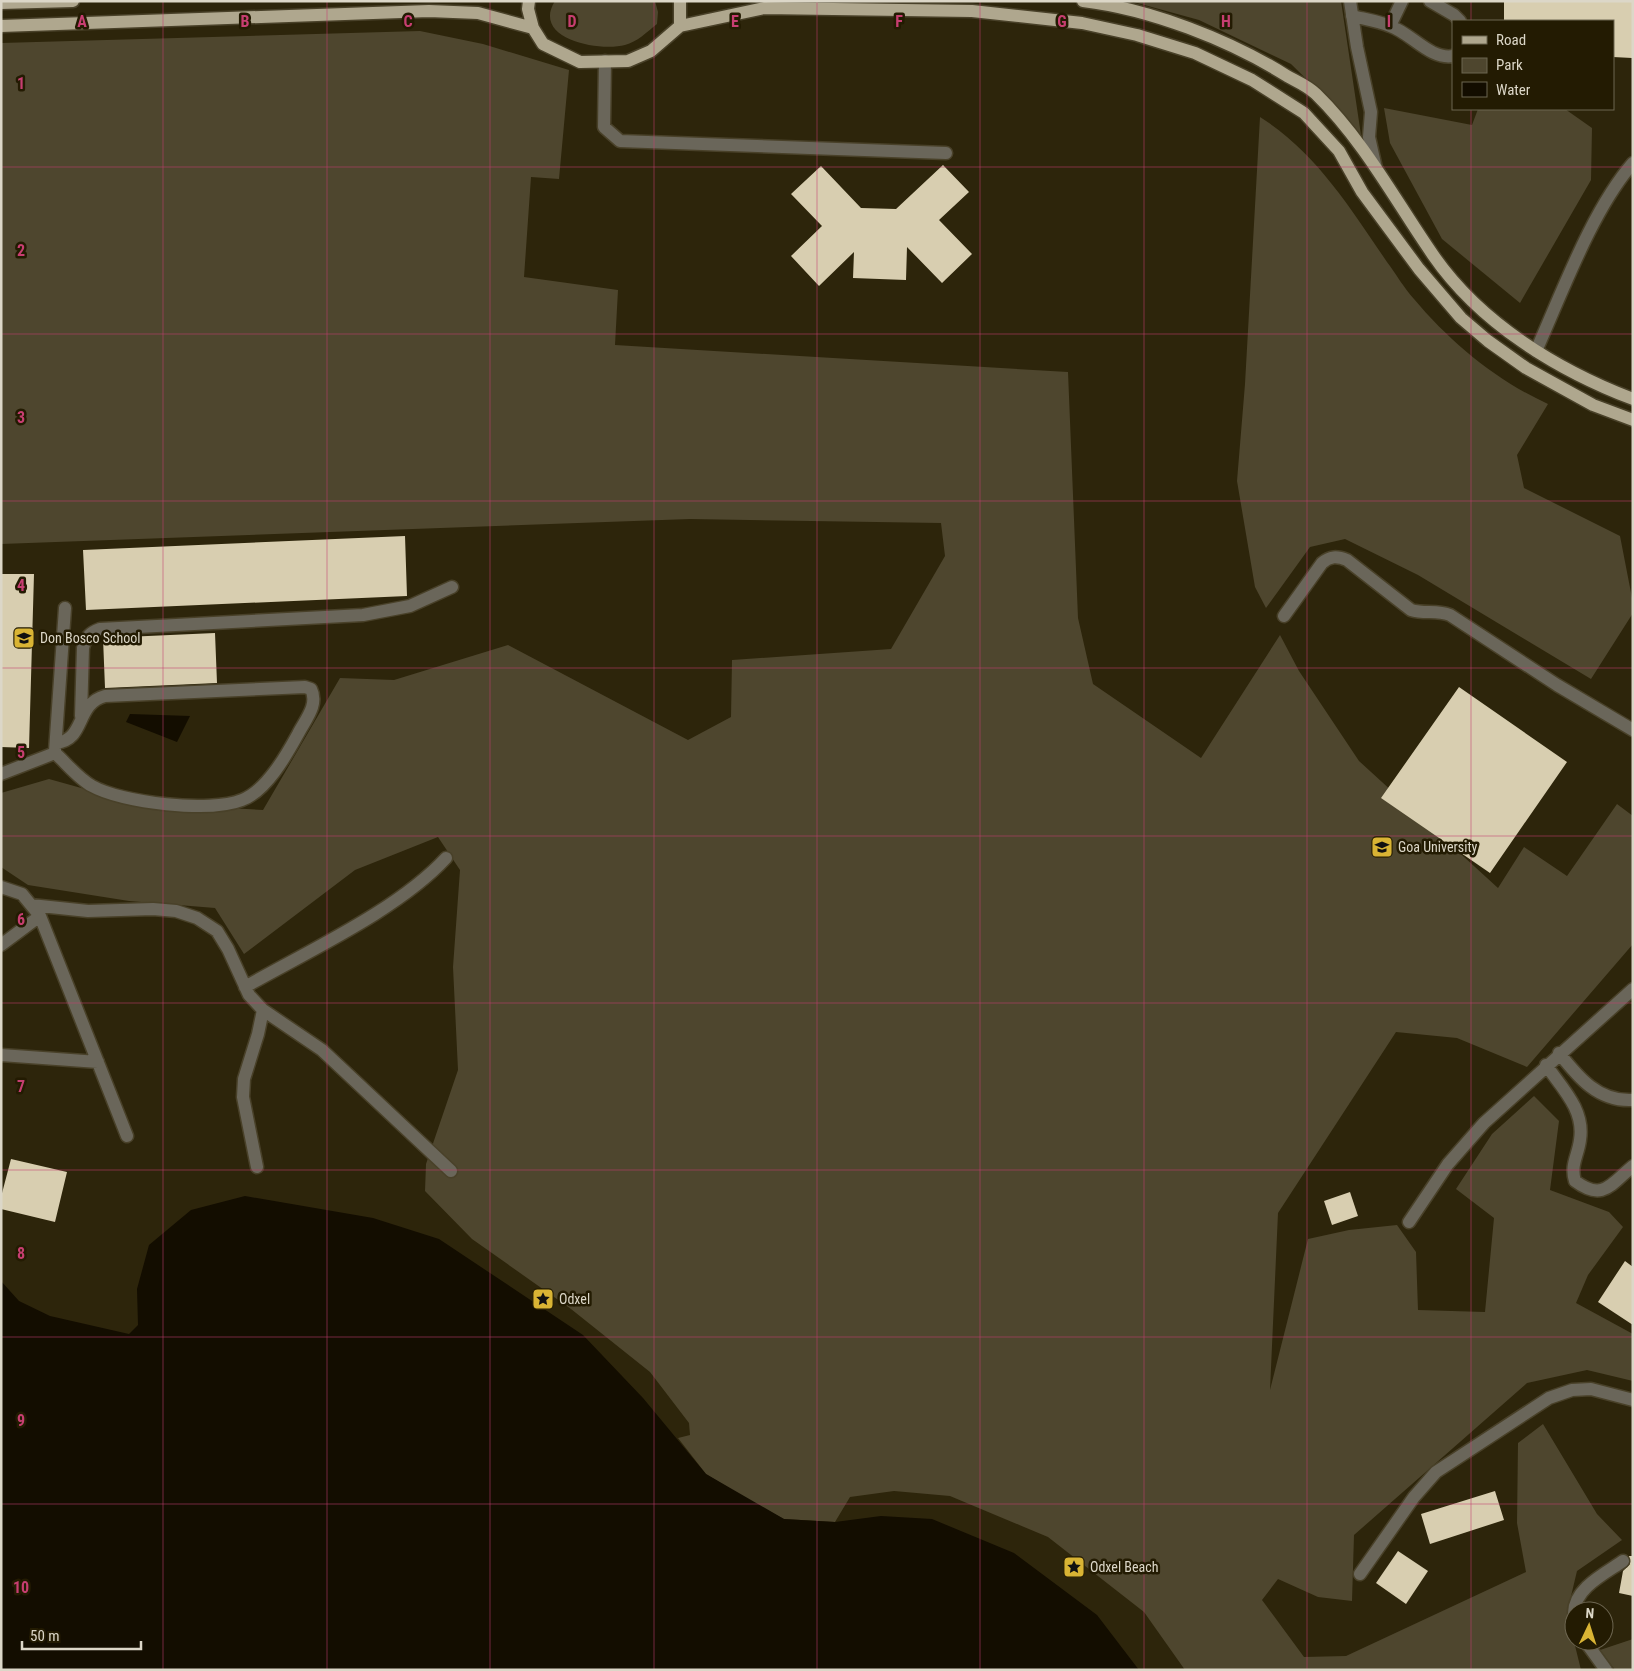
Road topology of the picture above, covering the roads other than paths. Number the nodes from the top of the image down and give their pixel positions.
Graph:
1 (73, 1) edge
2 (529, 1) edge
3 (680, 1) edge
4 (1083, 1) edge
5 (1350, 1) edge
6 (1402, 1) edge
7 (1430, 1) edge
8 (1, 3) edge
9 (1352, 16) junction
10 (1459, 20) edge
11 (1, 26) edge
12 (680, 26) junction
13 (1390, 26) junction
14 (532, 28) junction
15 (1452, 56) edge
16 (605, 61) junction
17 (946, 153) dead end
18 (1633, 163) edge
19 (1376, 168) junction
20 (1536, 351) junction
21 (1633, 399) edge
22 (1633, 420) edge
23 (452, 587) dead end
24 (64, 608) dead end
25 (1284, 616) dead end
26 (80, 721) junction
27 (1633, 730) edge
28 (56, 748) junction
29 (1, 774) edge
30 (446, 858) dead end
31 (1, 887) edge
32 (31, 905) junction
33 (40, 916) junction
34 (1, 945) edge
35 (245, 987) junction
36 (1633, 989) edge
37 (263, 1010) junction
38 (1559, 1053) junction
39 (1, 1055) edge
40 (98, 1062) junction
41 (1546, 1065) junction
42 (1633, 1100) edge
43 (127, 1136) dead end
44 (1633, 1166) edge
45 (257, 1167) dead end
46 (451, 1172) dead end
47 (1409, 1222) dead end
48 (1633, 1400) edge
49 (1623, 1560) dead end
50 (1360, 1574) dead end
51 (1578, 1601) edge
52 (1592, 1651) edge
53 (1606, 1670) edge

1 - 8 main road
2 - 14 main road
3 - 12 main road
4 - 19 main road
5 - 9 street
6 - 13 street
7 - 10 street
9 - 13 street
9 - 19 street
11 - 14 main road
12 - 16 main road
12 - 22 main road
13 - 15 street
14 - 16 main road
16 - 17 street
18 - 20 street
19 - 20 main road
20 - 21 main road
23 - 26 street
24 - 28 street
25 - 27 street
26 - 28 street
26 - 28 street
28 - 29 street
30 - 35 street
31 - 32 street
32 - 33 street
32 - 35 street
33 - 34 street
33 - 40 street
35 - 37 street
36 - 38 street
37 - 45 street
37 - 46 street
38 - 41 street
38 - 42 street
39 - 40 street
40 - 43 street
41 - 44 street
41 - 47 street
48 - 50 street
49 - 51 street
52 - 53 street

